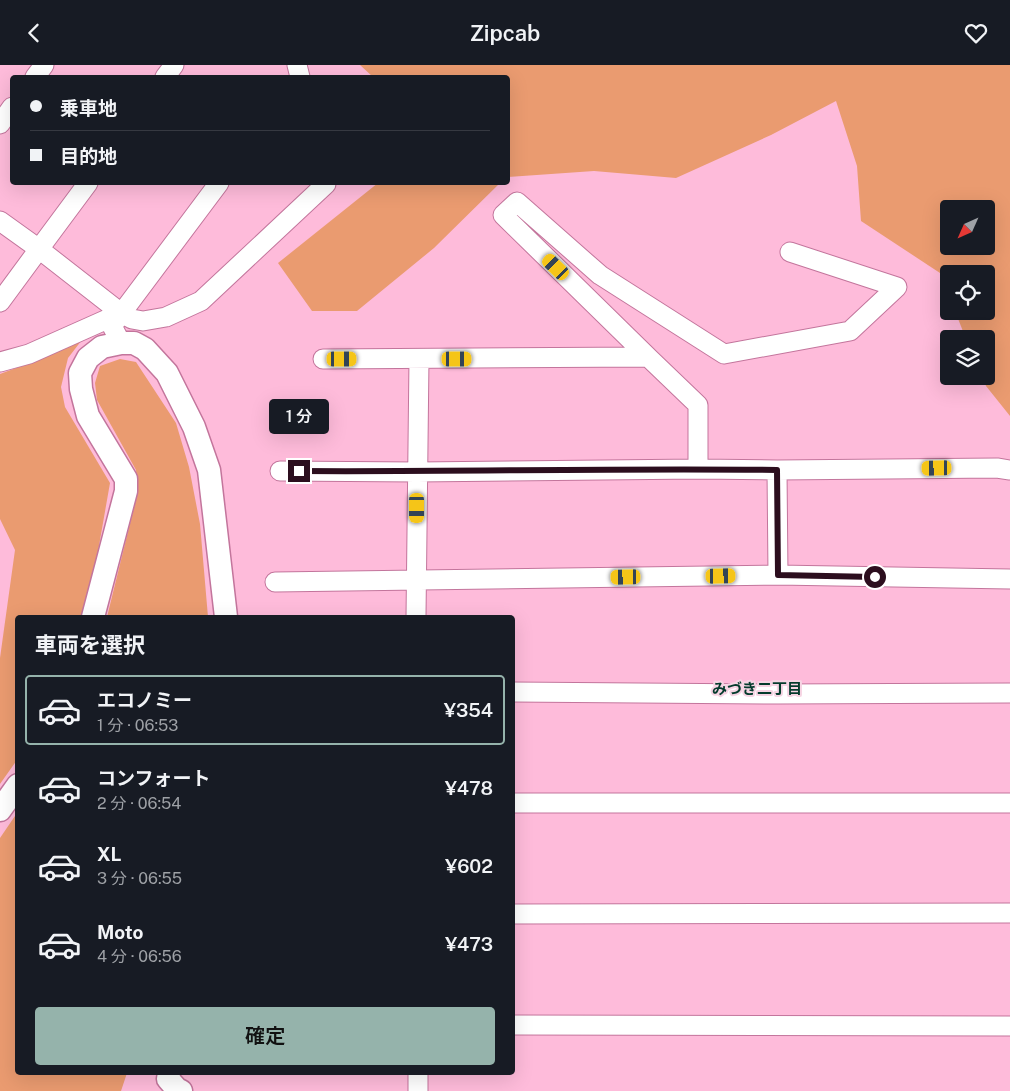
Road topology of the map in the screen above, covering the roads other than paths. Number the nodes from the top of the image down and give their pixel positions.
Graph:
1 (10, 110) edge
2 (0, 124) edge
3 (87, 185) edge
4 (217, 185) edge
5 (325, 185) edge
6 (0, 221) edge
7 (39, 249) junction
8 (790, 252) dead end
9 (0, 302) edge
10 (121, 313) junction
11 (121, 343) junction
12 (648, 357) junction
13 (324, 359) dead end
14 (419, 359) junction
15 (0, 362) edge
16 (698, 469) junction
17 (777, 470) junction
18 (1010, 470) edge
19 (280, 471) dead end
20 (417, 472) junction
21 (778, 575) junction
22 (1010, 579) edge
23 (416, 580) junction
24 (275, 582) dead end
25 (94, 615) edge
26 (226, 615) edge
27 (416, 615) edge
28 (515, 692) edge
29 (1010, 693) edge
30 (15, 789) edge
31 (515, 803) edge
32 (1010, 803) edge
33 (0, 810) edge
34 (1010, 913) edge
35 (515, 914) edge
36 (515, 1025) edge
37 (1010, 1026) edge
38 (169, 1075) edge
39 (418, 1075) edge
40 (181, 1091) edge
41 (418, 1091) edge

1 - 2 street
3 - 7 street
4 - 10 street
5 - 10 street
6 - 7 street
7 - 9 street
7 - 10 street
8 - 12 street
10 - 11 street
10 - 15 street
11 - 25 street
11 - 26 street
12 - 14 street
12 - 16 street
13 - 14 street
14 - 20 street
16 - 17 street
16 - 20 street
17 - 18 street
17 - 21 street
19 - 20 street
20 - 23 street
21 - 22 street
21 - 23 street
23 - 24 street
23 - 27 street
28 - 29 street
30 - 33 street
31 - 32 street
34 - 35 street
36 - 37 street
38 - 40 street
39 - 41 street

